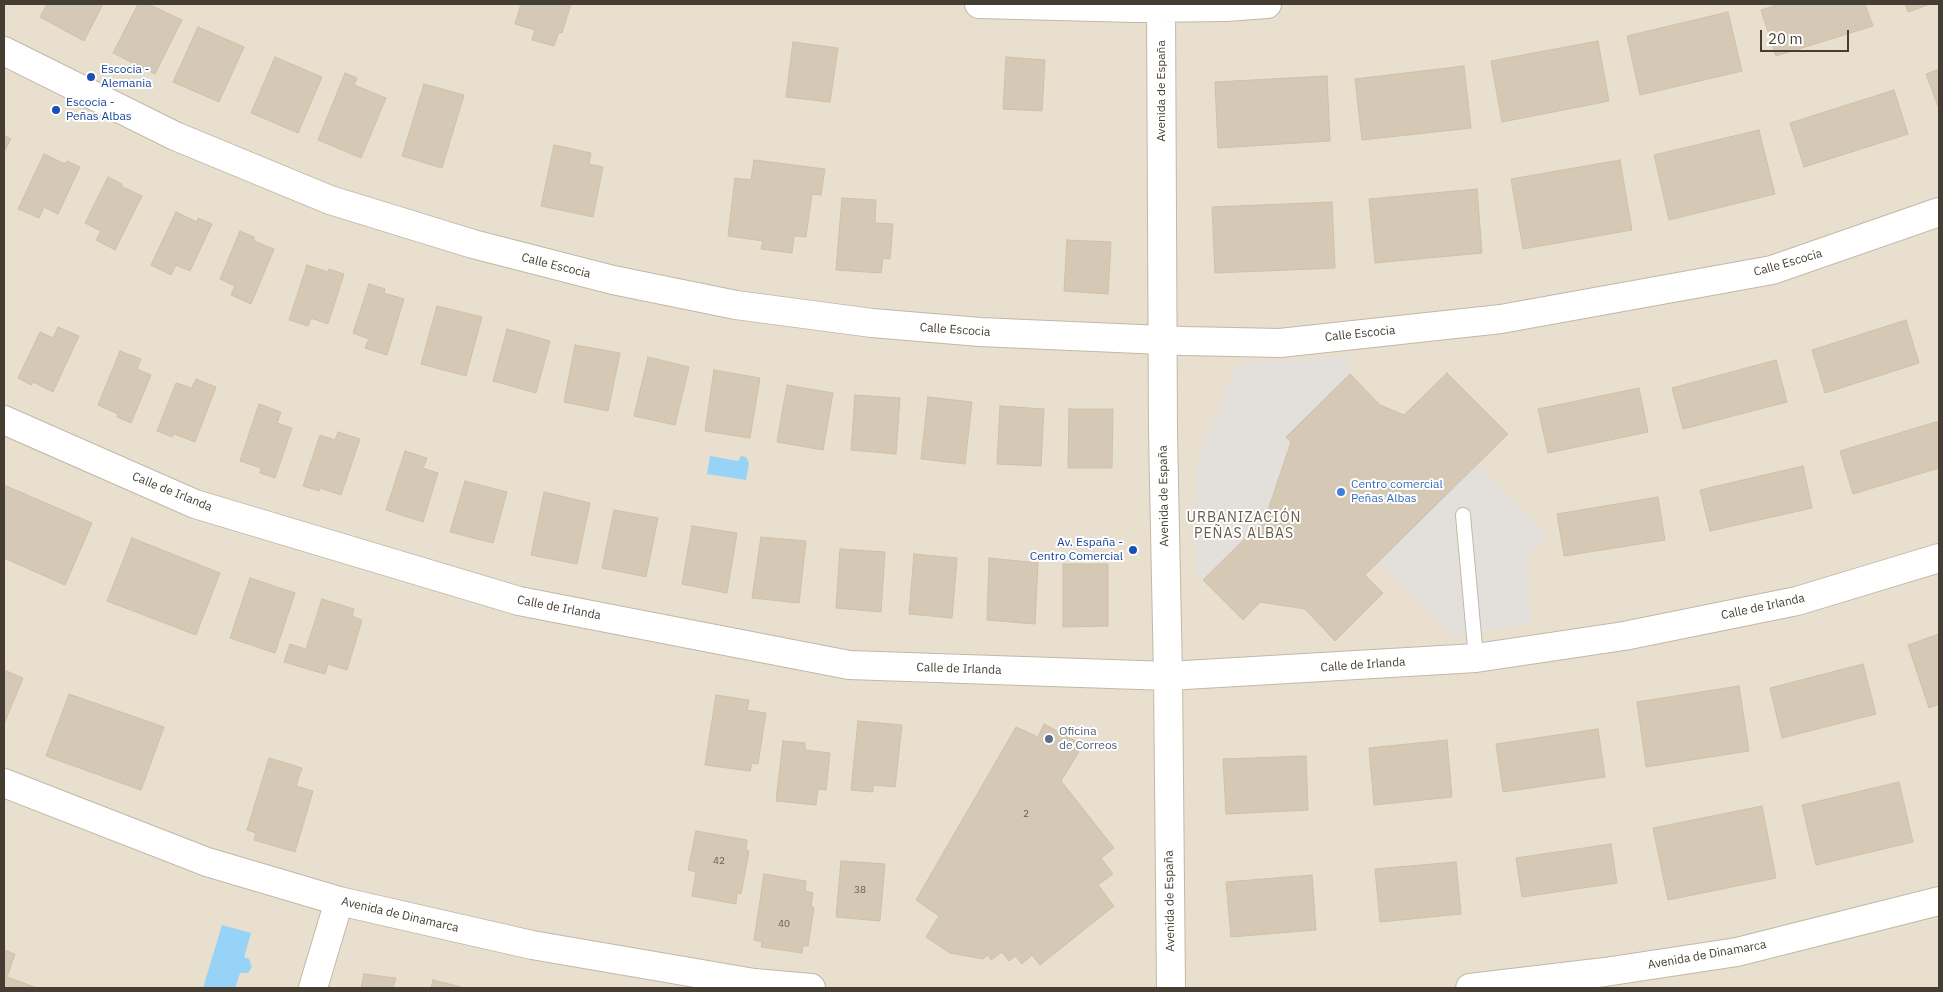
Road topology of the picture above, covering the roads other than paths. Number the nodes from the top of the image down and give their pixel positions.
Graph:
1 (979, 4) edge
2 (1267, 4) edge
3 (1161, 6) edge
4 (4, 51) edge
5 (1939, 212) edge
6 (1163, 340) junction
7 (4, 420) edge
8 (1463, 516) dead end
9 (1939, 558) edge
10 (1476, 658) junction
11 (1168, 676) junction
12 (4, 782) edge
13 (339, 901) junction
14 (1939, 902) edge
15 (313, 988) edge
16 (811, 988) edge
17 (1171, 988) edge
18 (1470, 988) edge

1 - 3 street
2 - 3 street
3 - 6 street, Avenida de España
4 - 6 street, Calle Escocia
5 - 6 street, Calle Escocia
6 - 11 street, Avenida de España
7 - 11 street, Calle de Irlanda
8 - 10 lane
9 - 10 street, Calle de Irlanda
10 - 11 street, Calle de Irlanda
11 - 17 street, Avenida de España
12 - 13 street, Avenida de Dinamarca
13 - 15 street
13 - 16 street, Avenida de Dinamarca
14 - 18 street, Avenida de Dinamarca

